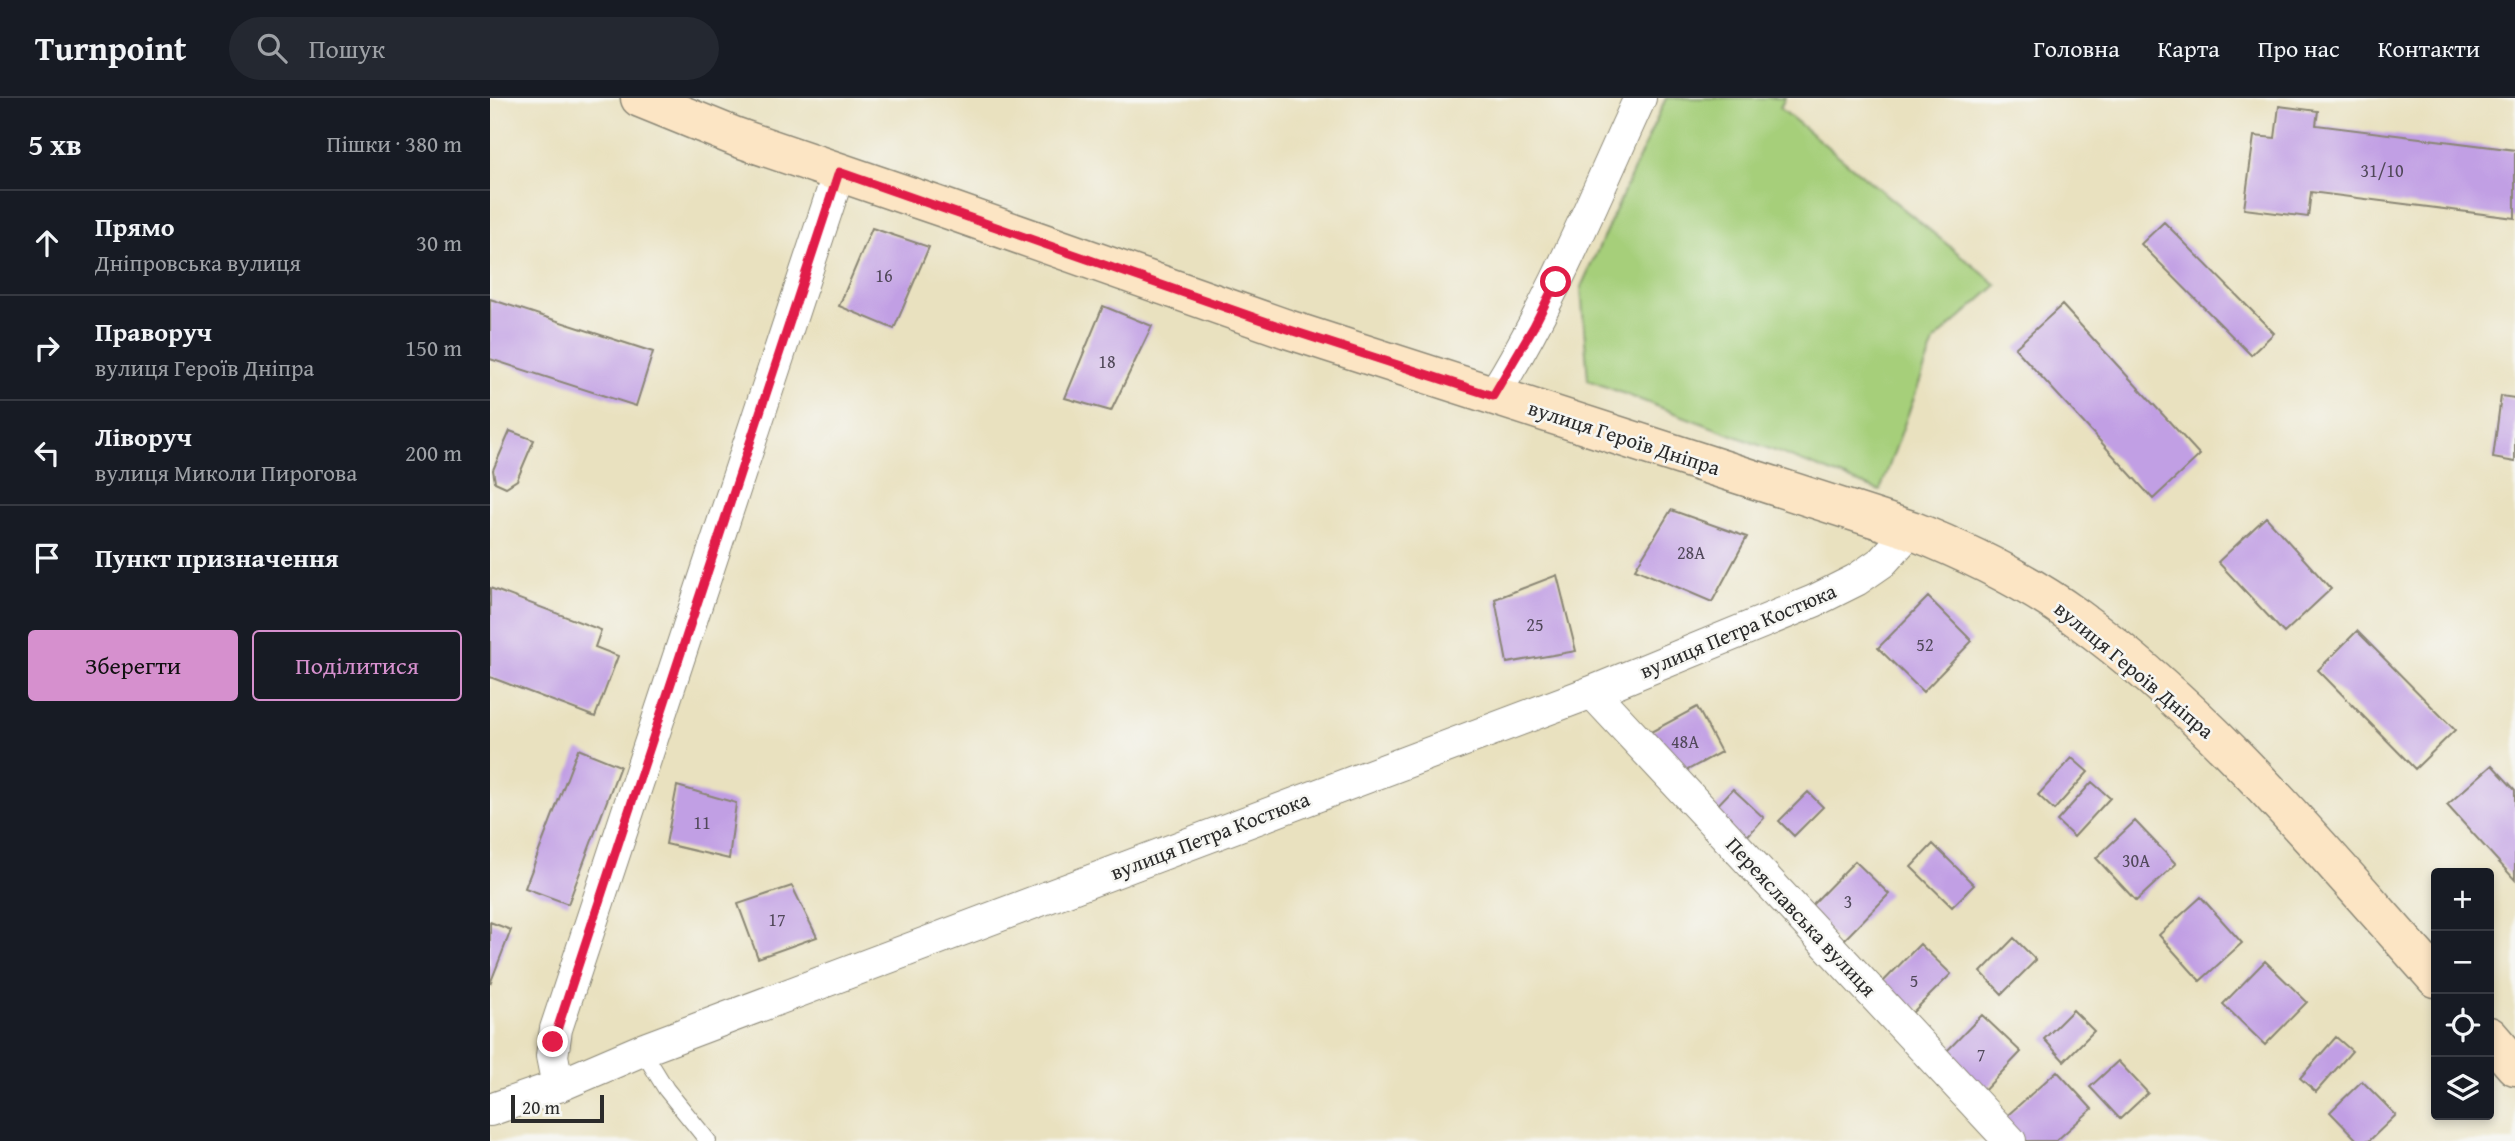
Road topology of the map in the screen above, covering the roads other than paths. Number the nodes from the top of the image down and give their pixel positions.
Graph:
1 (640, 98) edge
2 (1640, 98) edge
3 (839, 172) junction
4 (1493, 396) junction
5 (1911, 530) junction
6 (1592, 692) junction
7 (2431, 973) edge
8 (2494, 1043) edge
9 (642, 1050) junction
10 (2515, 1066) edge
11 (558, 1086) junction
12 (490, 1110) edge
13 (2002, 1138) edge
14 (708, 1141) edge

1 - 3 main road, вулиця Героїв Дніпра
2 - 4 street
3 - 4 main road, вулиця Героїв Дніпра
3 - 11 street
4 - 5 main road, вулиця Героїв Дніпра
5 - 6 street, вулиця Петра Костюка
5 - 7 main road, вулиця Героїв Дніпра
6 - 9 street, вулиця Петра Костюка
6 - 13 street, Переяславська вулиця
8 - 10 main road
9 - 11 street, вулиця Петра Костюка
9 - 14 lane
11 - 12 street, вулиця Петра Костюка

